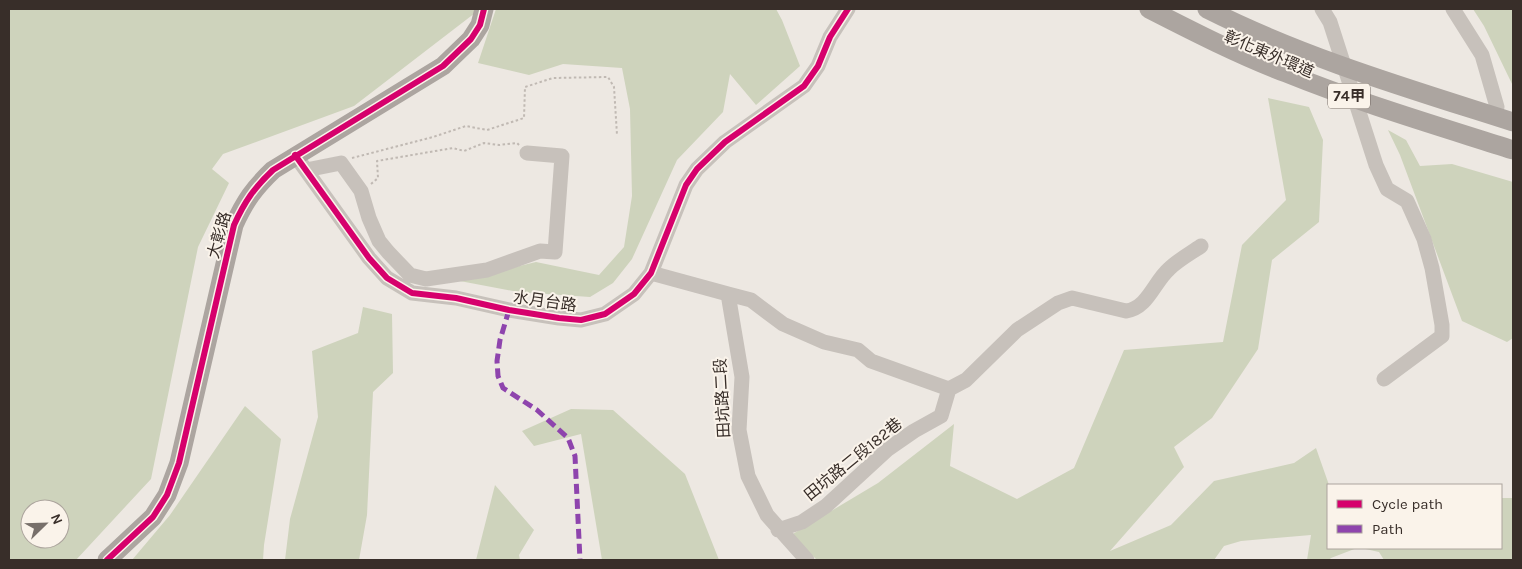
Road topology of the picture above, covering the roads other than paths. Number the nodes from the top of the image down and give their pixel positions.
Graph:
1 (484, 9) edge
2 (848, 9) edge
3 (1149, 9) edge
4 (1170, 9) edge
5 (1207, 9) edge
6 (1322, 9) edge
7 (1453, 9) edge
8 (1237, 29) edge
9 (1505, 110) edge
10 (1473, 118) junction
11 (1513, 122) edge
12 (1513, 140) edge
13 (1513, 150) edge
14 (528, 153) road end
15 (300, 163) junction
16 (1201, 246) dead end
17 (651, 273) junction
18 (728, 294) junction
19 (1384, 379) dead end
20 (950, 388) junction
21 (778, 530) junction
22 (107, 560) edge
23 (806, 560) edge

1 - 15 main road, 大彰路
2 - 17 street, 水月台路
3 - 8 main road, 74甲
4 - 8 main road, 彰化東外環道 / 74甲
5 - 8 main road, 彰化東外環道 / 74甲
6 - 19 street
7 - 9 street
8 - 10 main road, 彰化東外環道 / 74甲
8 - 10 main road, 74甲
9 - 10 main road, 74甲
10 - 11 main road, 彰化東外環道 / 74甲
10 - 12 main road, 彰化東外環道 / 74甲
10 - 13 main road, 74甲
14 - 15 street
15 - 17 street, 水月台路
15 - 22 main road, 大彰路
16 - 20 street
17 - 18 street
18 - 20 street
18 - 21 street, 田坑路二段
20 - 21 street, 田坑路二段182巷
21 - 23 street, 田坑路二段

